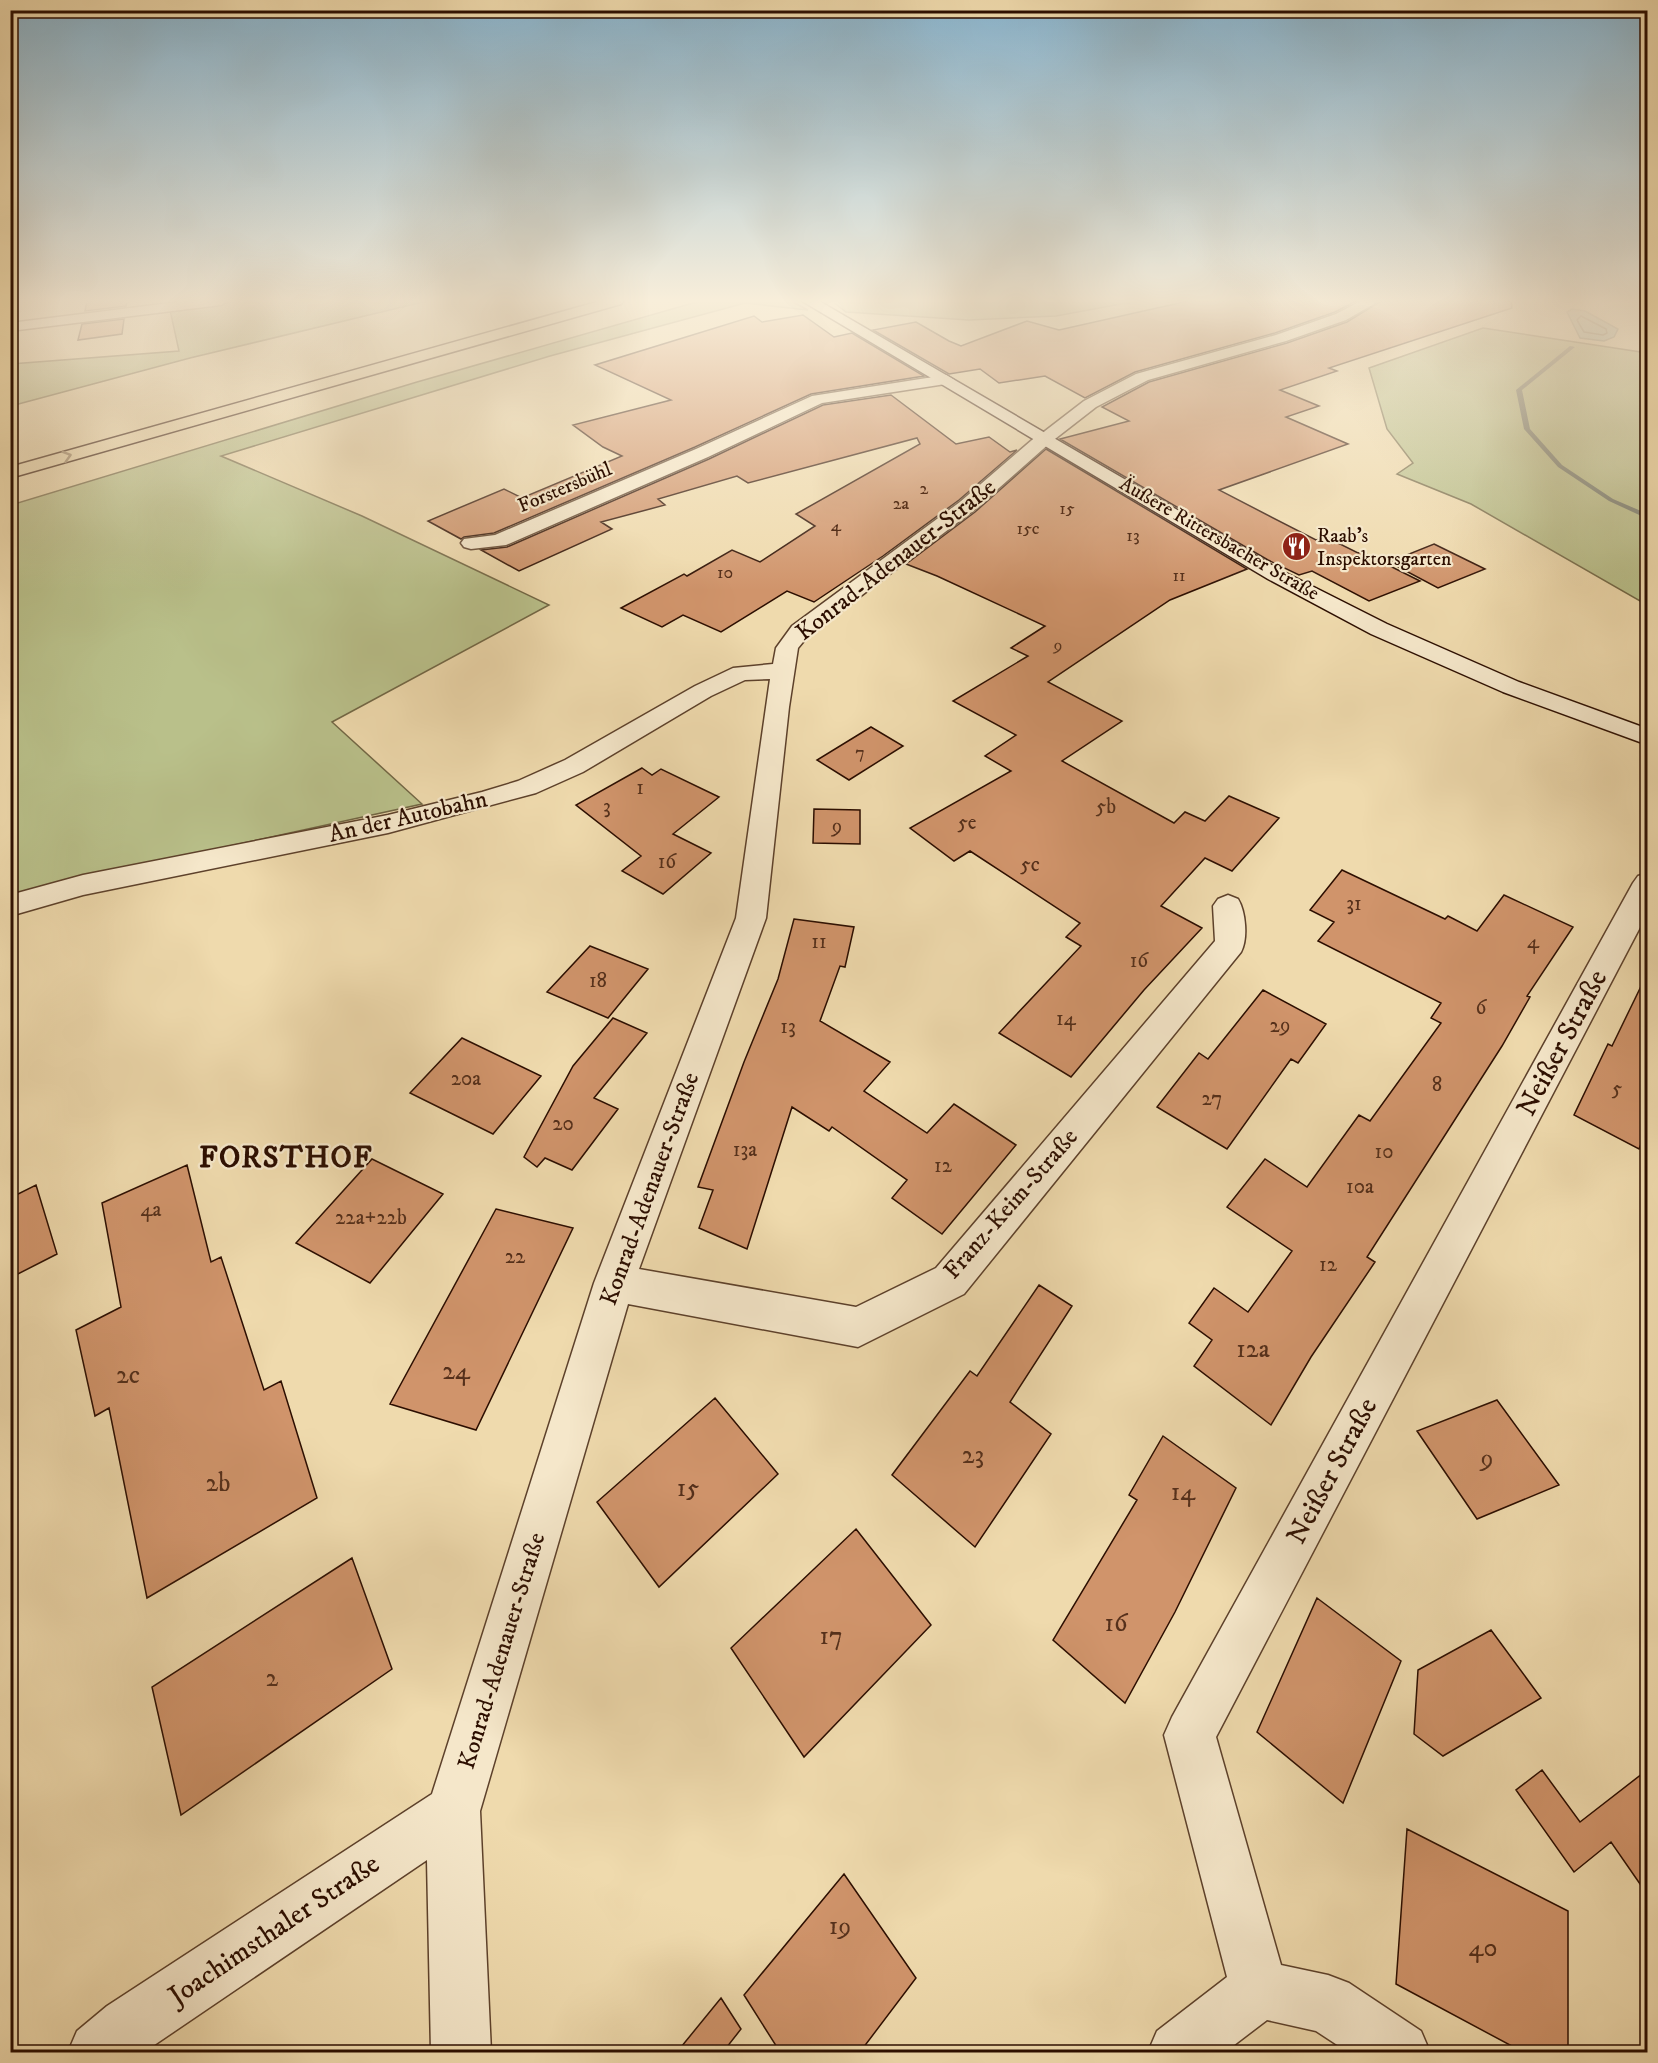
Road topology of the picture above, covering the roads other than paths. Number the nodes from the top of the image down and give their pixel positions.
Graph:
1 (277, 397) edge
2 (830, 397) edge
3 (975, 397) edge
4 (1103, 397) edge
5 (1045, 438) junction
6 (10, 473) edge
7 (471, 543) dead end
8 (783, 671) junction
9 (1647, 738) edge
10 (1647, 884) edge
11 (10, 906) edge
12 (1228, 906) dead end
13 (614, 1283) junction
14 (453, 1811) junction
15 (1259, 1989) junction
16 (98, 2052) edge
17 (460, 2052) edge
18 (1178, 2052) edge
19 (1400, 2052) edge

6 -> 1 highway
2 - 7 street, Forstersbühl
3 - 5 street, Äußere Rittersbacher Straße
4 - 5 street, Konrad-Adenauer-Straße
5 - 8 street, Konrad-Adenauer-Straße
5 - 9 street, Äußere Rittersbacher Straße
8 - 11 street, An der Autobahn
8 - 13 street, Konrad-Adenauer-Straße
10 - 15 street, Neißer Straße
12 - 13 street, Franz-Keim-Straße
13 - 14 street, Konrad-Adenauer-Straße
14 - 16 street, Joachimsthaler Straße
14 - 17 street, Konrad-Adenauer-Straße
15 - 18 street
15 - 19 street

